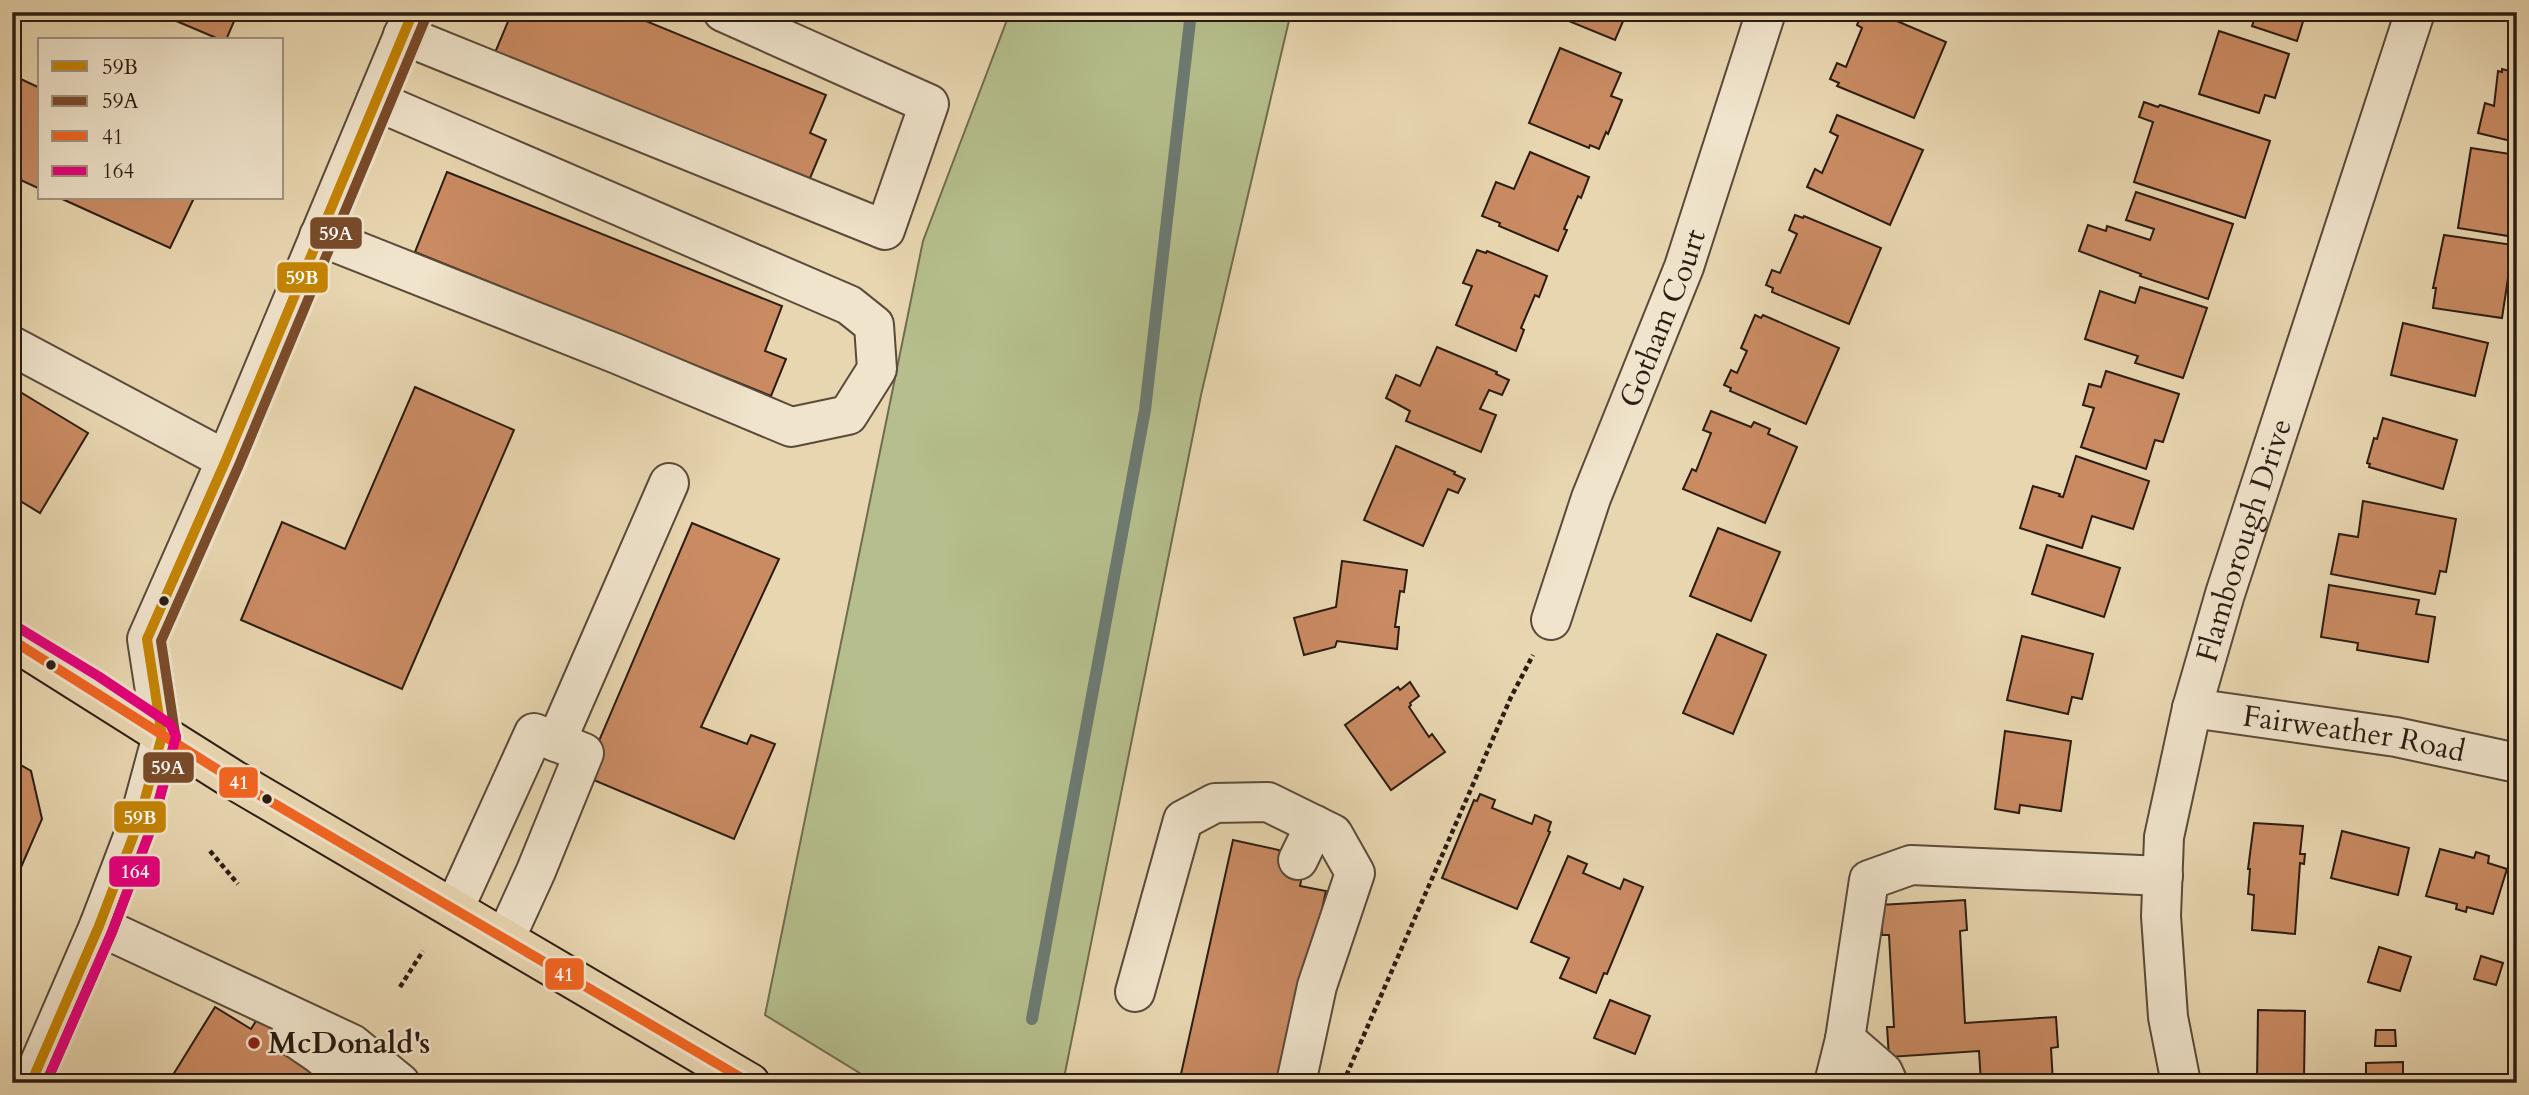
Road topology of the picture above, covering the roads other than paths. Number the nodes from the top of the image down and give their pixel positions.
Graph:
1 (723, 12) edge
2 (1766, 12) edge
3 (2415, 12) edge
4 (408, 24) edge
5 (376, 101) junction
6 (319, 236) junction
7 (12, 346) edge
8 (226, 460) junction
9 (669, 483) dead end
10 (1551, 620) road end
11 (12, 640) edge
12 (2192, 708) junction
13 (162, 736) junction
14 (556, 742) junction
15 (2517, 763) edge
16 (1315, 825) junction
17 (1298, 860) dead end
18 (2163, 876) junction
19 (454, 909) junction
20 (99, 926) junction
21 (505, 939) junction
22 (199, 973) junction
23 (1135, 992) dead end
24 (1845, 1039) junction
25 (31, 1083) edge
26 (353, 1083) edge
27 (400, 1083) edge
28 (750, 1083) edge
29 (1296, 1083) edge
30 (1834, 1083) edge
31 (1888, 1083) edge
32 (2181, 1083) edge

1 - 4 street
2 - 10 street, Gotham Court
3 - 12 street, Flamborough Drive
4 - 5 street
5 - 6 street
5 - 6 street
6 - 8 street
7 - 8 street
8 - 13 street
9 - 14 street
11 - 13 main road
12 - 15 street, Fairweather Road
12 - 18 street, Flamborough Drive
13 - 19 main road
13 - 20 street
14 - 19 street
14 - 21 street
16 - 17 street
16 - 23 street
16 - 29 street
18 - 24 street
18 - 32 street, Flamborough Drive
19 - 21 main road
20 - 22 street
20 - 25 street
21 - 28 main road
22 - 26 street
22 - 27 street
24 - 30 street
24 - 31 street

